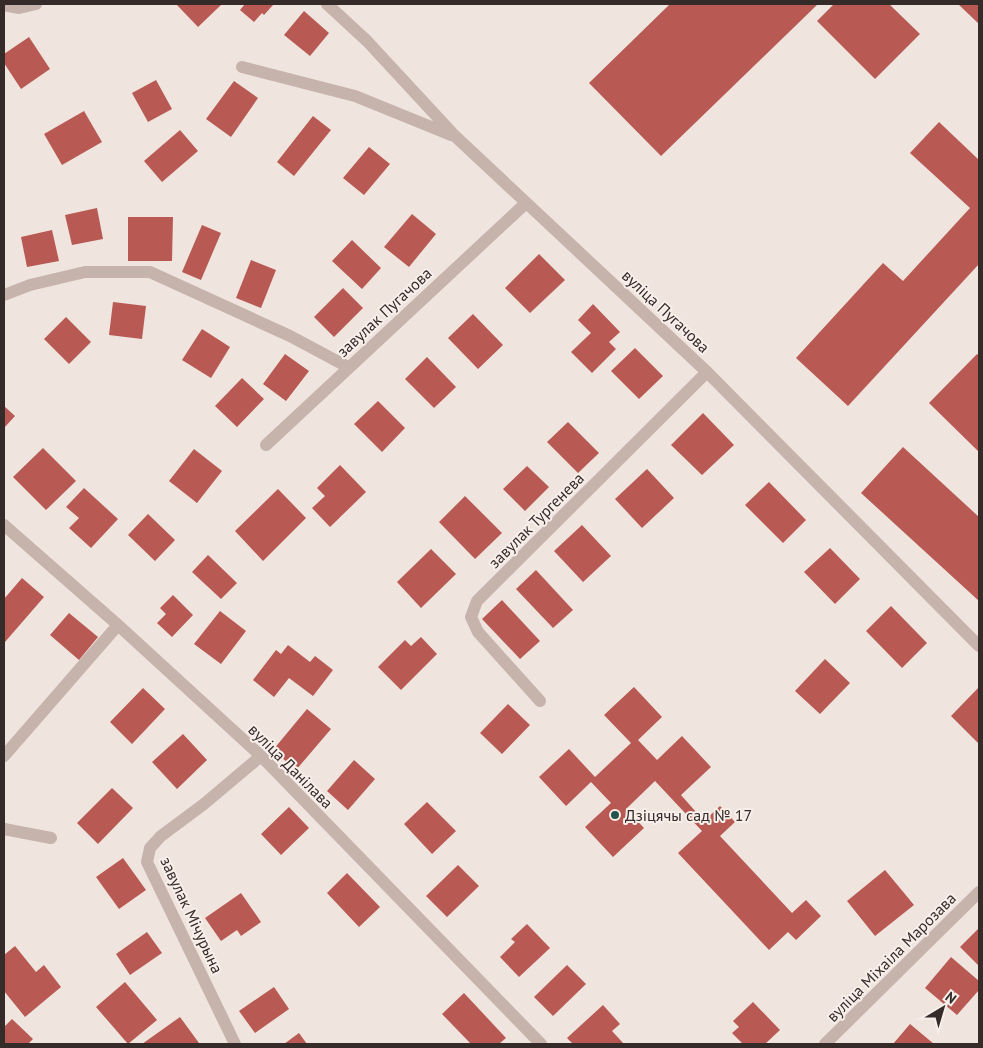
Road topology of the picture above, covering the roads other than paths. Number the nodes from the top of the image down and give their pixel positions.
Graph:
1 (36, 4) edge
2 (327, 4) edge
3 (4, 5) edge
4 (242, 67) dead end
5 (455, 136) junction
6 (526, 203) junction
7 (4, 295) edge
8 (348, 367) junction
9 (707, 372) junction
10 (266, 445) dead end
11 (4, 525) edge
12 (118, 625) junction
13 (979, 646) edge
14 (540, 701) dead end
15 (4, 756) edge
16 (261, 756) junction
17 (4, 829) edge
18 (51, 838) dead end
19 (979, 892) edge
20 (235, 1044) edge
21 (541, 1044) edge
22 (825, 1044) edge

1 - 3 street
2 - 5 street, вуліца Пугачова
4 - 5 street
5 - 6 street, вуліца Пугачова
6 - 8 street, завулак Пугачова
6 - 9 street, вуліца Пугачова
7 - 8 street
8 - 10 street, завулак Пугачова
9 - 13 street, вуліца Пугачова
9 - 14 street, завулак Тургенева
11 - 12 street, вуліца Данілава
12 - 15 street
12 - 16 street, вуліца Данілава
16 - 20 street, завулак Мічурына
16 - 21 street, вуліца Данілава
17 - 18 street
19 - 22 street, вуліца Міхаіла Марозава

